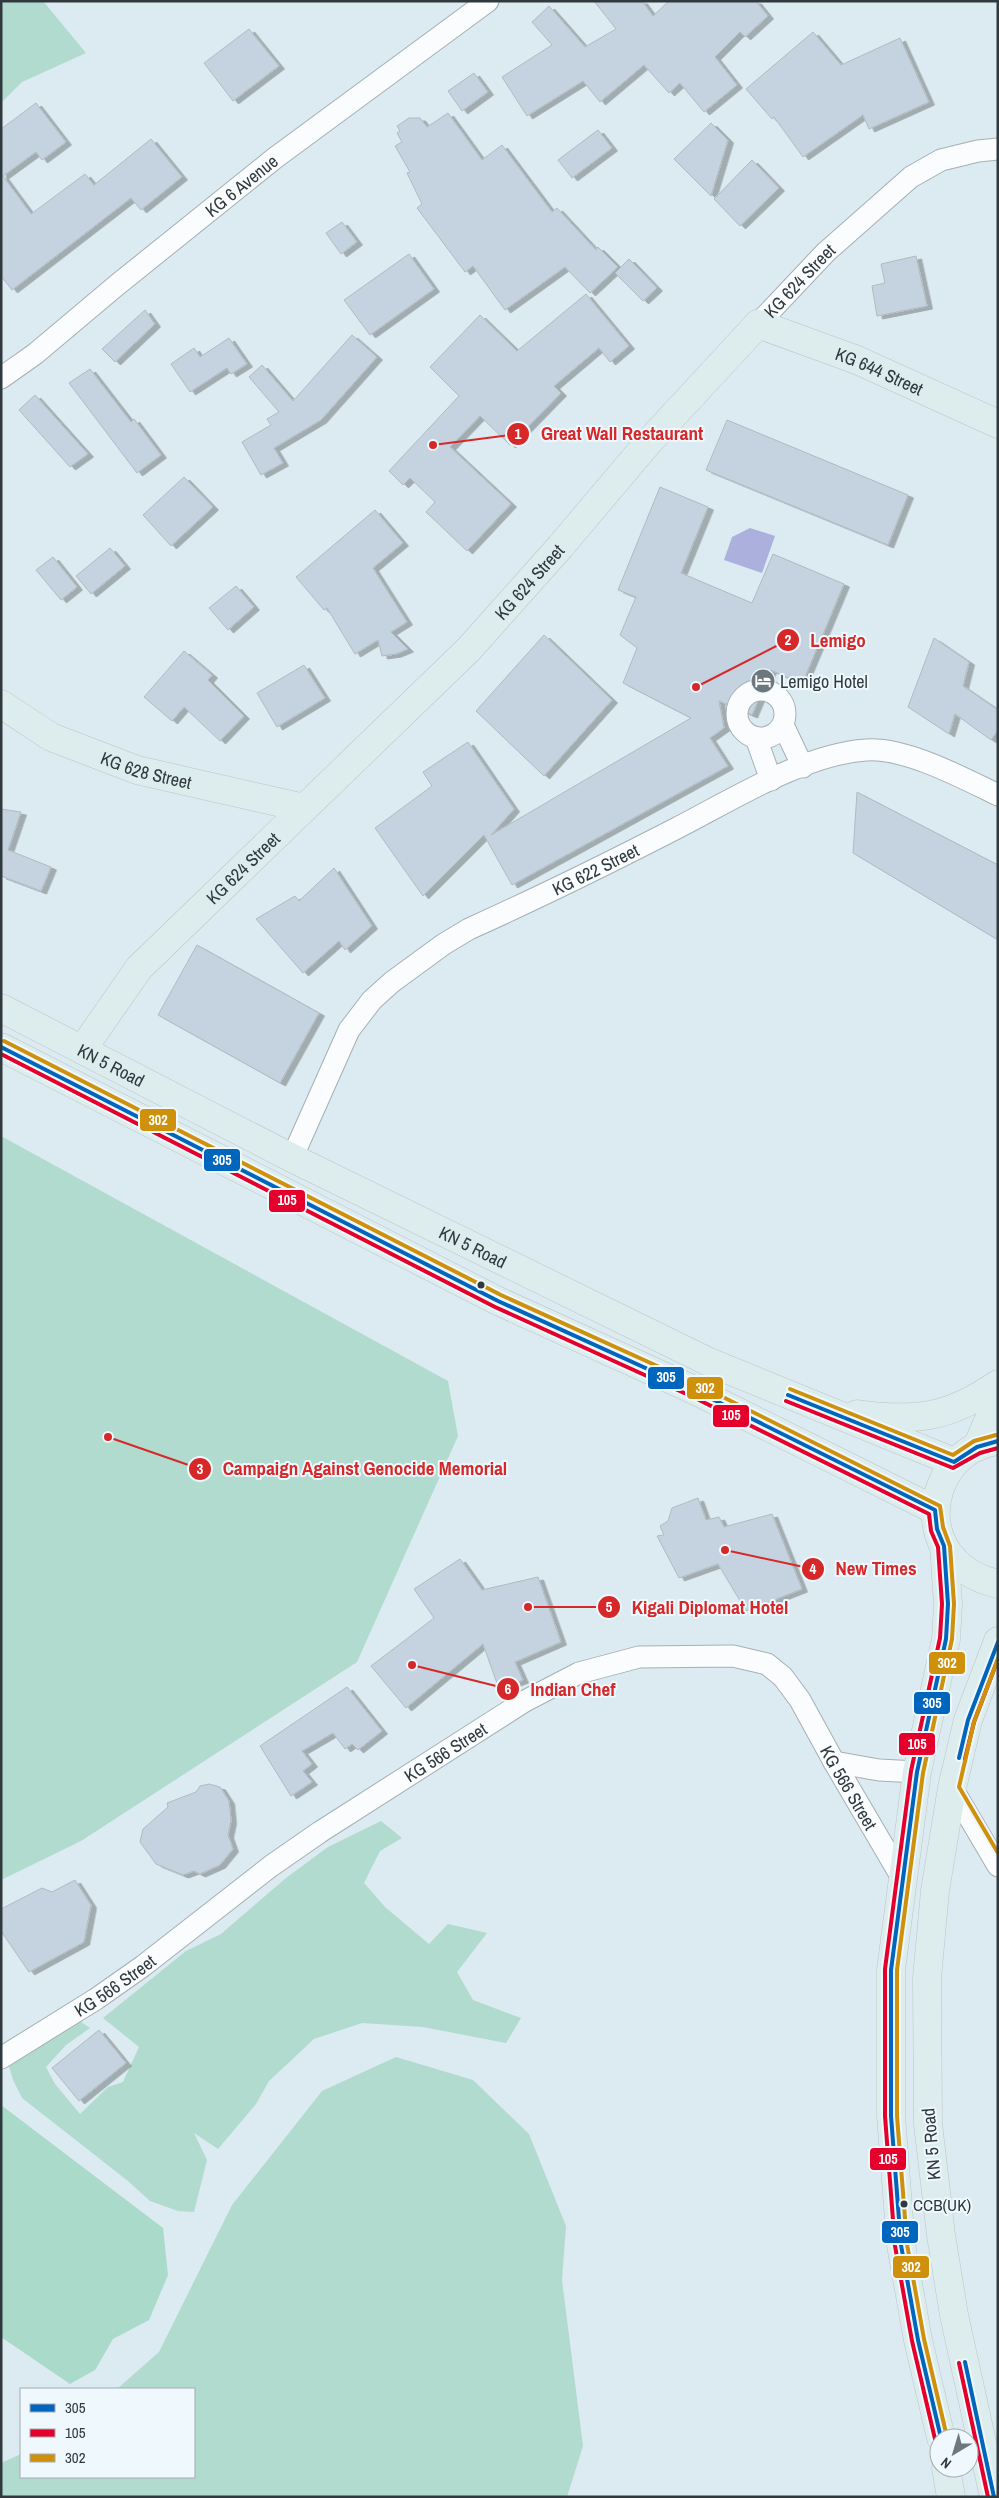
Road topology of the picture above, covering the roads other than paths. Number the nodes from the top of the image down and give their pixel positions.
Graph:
1 (488, 1) edge
2 (998, 149) edge
3 (758, 324) junction
4 (1, 378) edge
5 (998, 424) edge
6 (1, 704) edge
7 (783, 725) junction
8 (756, 738) junction
9 (803, 767) junction
10 (771, 780) junction
11 (998, 795) edge
12 (304, 808) junction
13 (1, 1008) edge
14 (1, 1047) edge
15 (82, 1050) junction
16 (292, 1158) junction
17 (998, 1384) edge
18 (998, 1398) edge
19 (823, 1410) junction
20 (987, 1444) edge
21 (954, 1462) junction
22 (935, 1510) junction
23 (944, 1546) junction
24 (998, 1584) edge
25 (998, 1641) edge
26 (834, 1762) junction
27 (917, 1772) junction
28 (952, 1788) junction
29 (998, 1866) edge
30 (902, 1878) junction
31 (1, 2058) edge
32 (938, 2428) edge
33 (948, 2478) edge
34 (951, 2497) edge
35 (994, 2497) edge

1 - 4 street, KG 6 Avenue
2 - 3 street, KG 624 Street
3 - 5 main road, KG 644 Street
3 - 12 main road, KG 624 Street
6 - 12 main road, KG 628 Street
7 - 8 street
7 - 8 street
7 - 9 street
8 - 10 street
9 - 10 street, KG 622 Street
9 - 11 street, KG 622 Street
10 - 16 street, KG 622 Street
12 - 15 main road, KG 624 Street
13 - 15 main road, KN 5 Road
14 - 22 main road, KN 5 Road
15 - 16 main road, KN 5 Road
16 - 19 main road, KN 5 Road
17 - 19 main road
18 - 20 main road
19 - 21 main road, KN 5 Road
20 - 21 main road
21 - 22 main road
22 - 23 main road
23 - 24 main road
23 - 27 main road
25 - 28 main road, KN 5 Road
26 - 27 street
26 - 30 street, KG 566 Street
26 - 31 street, KG 566 Street
27 - 30 main road
28 - 29 street
28 - 35 main road, KN 5 Road
30 - 32 main road
33 - 34 main road

